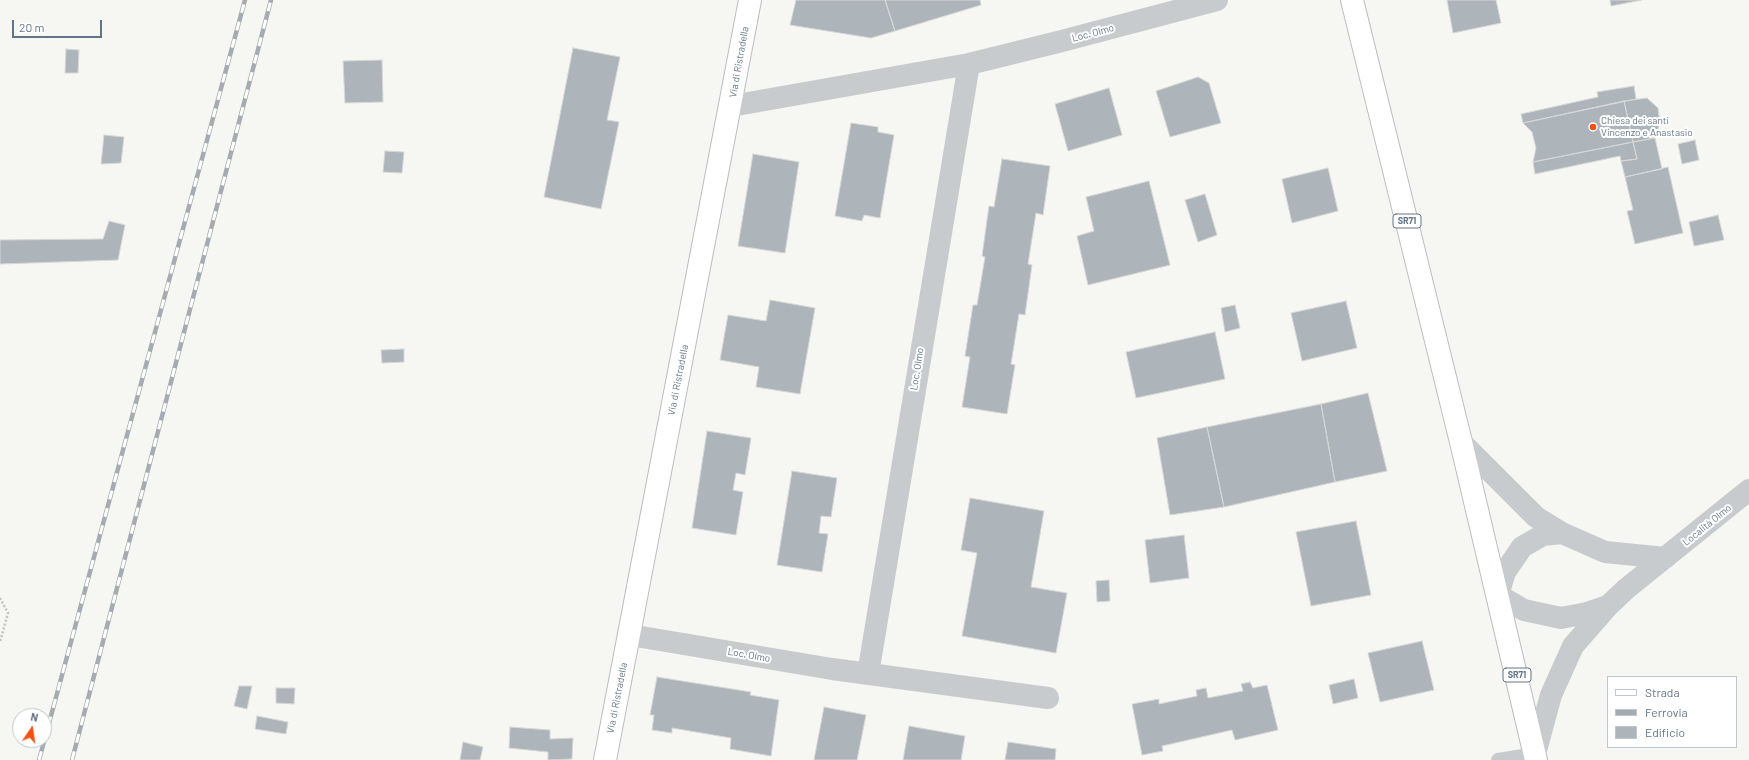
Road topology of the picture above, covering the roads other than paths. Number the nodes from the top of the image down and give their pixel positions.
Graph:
1 (750, 0) edge
2 (1217, 0) edge
3 (1352, 0) edge
4 (969, 64) junction
5 (731, 106) junction
6 (1461, 442) junction
7 (1749, 490) edge
8 (1562, 533) junction
9 (1664, 558) junction
10 (1498, 595) junction
11 (1608, 606) junction
12 (630, 635) junction
13 (868, 674) junction
14 (1048, 698) dead end
15 (1536, 757) edge
16 (605, 760) edge
17 (1498, 760) edge

1 - 5 street, Via di Ristradella
2 - 4 street, Loc. Olmo
3 - 6 street, SR71
4 - 5 street, Loc. Olmo
4 - 13 street, Loc. Olmo
5 - 12 street, Via di Ristradella
6 - 8 street
6 - 10 street, SR71
7 - 9 street, Località Olmo
8 - 9 street
8 - 10 street
9 - 11 street, Località Olmo
10 - 11 street
10 - 15 street, SR71
11 - 15 street, Località Olmo
12 - 13 street, Loc. Olmo
12 - 16 street, Via di Ristradella
13 - 14 street, Loc. Olmo
15 - 17 lane

